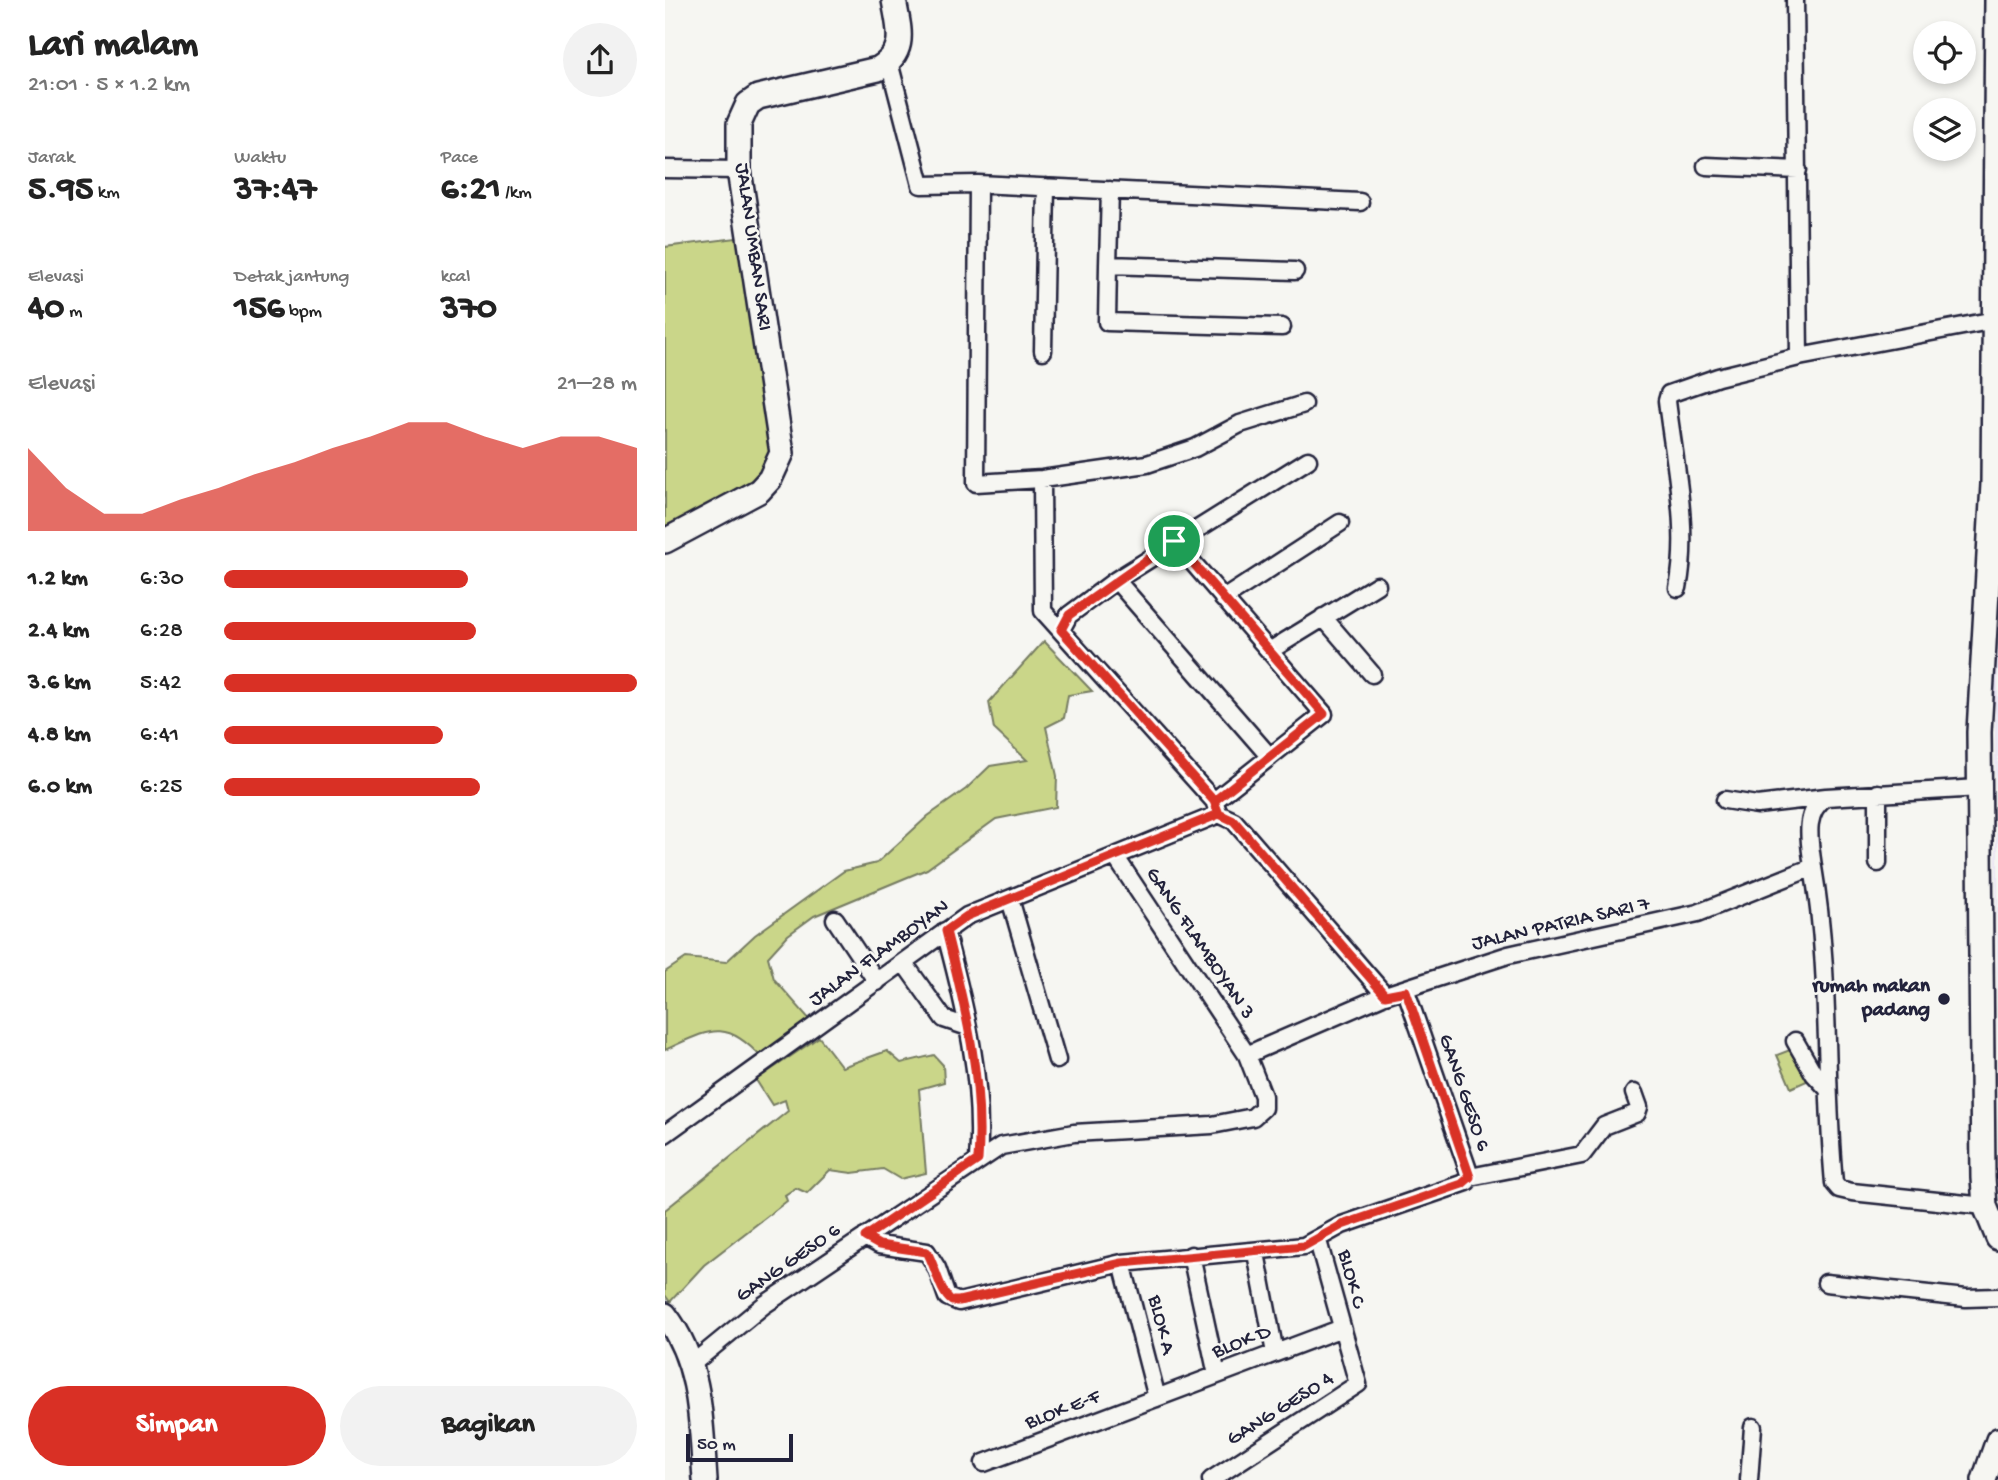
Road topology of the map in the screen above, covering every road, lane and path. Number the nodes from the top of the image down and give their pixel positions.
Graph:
1 (894, 0) edge
2 (1795, 0) edge
3 (1997, 0) edge
4 (889, 62) junction
5 (1706, 166) dead end
6 (665, 169) edge
7 (739, 170) junction
8 (1798, 170) junction
9 (978, 184) junction
10 (1046, 187) junction
11 (1110, 190) junction
12 (1360, 202) dead end
13 (1108, 265) junction
14 (1295, 271) dead end
15 (1995, 320) junction
16 (1282, 327) dead end
17 (1043, 351) dead end
18 (1799, 357) junction
19 (1304, 404) dead end
20 (1308, 460) dead end
21 (1042, 479) junction
22 (1339, 523) dead end
23 (665, 541) edge
24 (1174, 541) junction
25 (1116, 579) junction
26 (1377, 585) dead end
27 (1678, 588) dead end
28 (1223, 599) junction
29 (1323, 617) junction
30 (1061, 630) junction
31 (1271, 650) junction
32 (1372, 674) dead end
33 (1270, 757) junction
34 (1980, 788) junction
35 (1878, 793) junction
36 (1826, 797) junction
37 (1725, 800) dead end
38 (1217, 808) junction
39 (1115, 856) junction
40 (1878, 863) dead end
41 (1813, 867) junction
42 (1010, 899) junction
43 (835, 919) dead end
44 (946, 931) junction
45 (904, 963) junction
46 (877, 982) junction
47 (1406, 991) junction
48 (1385, 995) junction
49 (968, 1027) junction
50 (1795, 1041) dead end
51 (1247, 1055) junction
52 (1057, 1060) dead end
53 (1826, 1088) junction
54 (1634, 1093) dead end
55 (665, 1133) edge
56 (978, 1160) junction
57 (1470, 1177) junction
58 (1985, 1206) junction
59 (865, 1237) junction
60 (1998, 1238) edge
61 (1318, 1241) junction
62 (1256, 1253) junction
63 (1191, 1255) junction
64 (1122, 1263) junction
65 (1826, 1283) dead end
66 (1998, 1297) edge
67 (665, 1315) edge
68 (1342, 1328) junction
69 (1275, 1353) junction
70 (692, 1364) junction
71 (1217, 1375) junction
72 (1157, 1398) junction
73 (1753, 1427) dead end
74 (1998, 1440) edge
75 (984, 1463) dead end
76 (705, 1480) edge
77 (1212, 1480) edge
78 (1749, 1480) edge
79 (1984, 1480) edge

1 - 4 street
2 - 8 street
3 - 15 street
4 - 7 street, JALAN UMBAN SARI
4 - 9 street
5 - 8 street
6 - 7 street
7 - 23 street, JALAN UMBAN SARI
8 - 18 street
9 - 10 street
9 - 21 street
10 - 11 street
10 - 17 street
11 - 12 street
11 - 13 street
13 - 14 street
13 - 16 street
15 - 18 street
15 - 34 street
18 - 27 street
19 - 21 street
20 - 24 street
21 - 30 street
22 - 28 street
24 - 25 street
24 - 28 street
25 - 30 street
25 - 33 street
26 - 29 street
28 - 31 street
29 - 31 street
29 - 32 street
30 - 38 street
31 - 33 street, JALAN FLAMBOYAN
33 - 38 street, JALAN FLAMBOYAN
34 - 35 street
34 - 58 street
35 - 36 street
35 - 40 street
36 - 37 street
36 - 41 street
38 - 39 street, JALAN FLAMBOYAN
38 - 48 street
39 - 42 street, JALAN FLAMBOYAN
39 - 51 street, GANG FLAMBOYAN 3
41 - 47 street, JALAN PATRIA SARI 7
41 - 53 street
42 - 44 street, JALAN FLAMBOYAN
42 - 52 street
43 - 46 street
44 - 45 street, JALAN FLAMBOYAN
44 - 49 street
45 - 46 street, JALAN FLAMBOYAN
45 - 49 street
46 - 55 street, JALAN FLAMBOYAN
47 - 48 street, JALAN PATRIA SARI 7
47 - 57 street, GANG GESO 6
48 - 51 street, JALAN PATRIA SARI 7
49 - 56 street
50 - 53 street
51 - 56 street
53 - 58 street
54 - 57 street
56 - 59 street
57 - 61 street, GANG GESO 6
58 - 60 street
59 - 64 street, GANG GESO 6
59 - 70 street, GANG GESO 6
61 - 62 street, GANG GESO 6
61 - 68 street, BLOK C
62 - 63 street, GANG GESO 6
62 - 69 street
63 - 64 street, GANG GESO 6
63 - 71 street
64 - 72 street, BLOK A
65 - 66 street
67 - 70 street
68 - 69 street, BLOK D
68 - 77 street, GANG GESO 4
69 - 71 street, BLOK D
70 - 76 street
71 - 72 street, BLOK D
72 - 75 street, BLOK E-F
73 - 78 street
74 - 79 street

